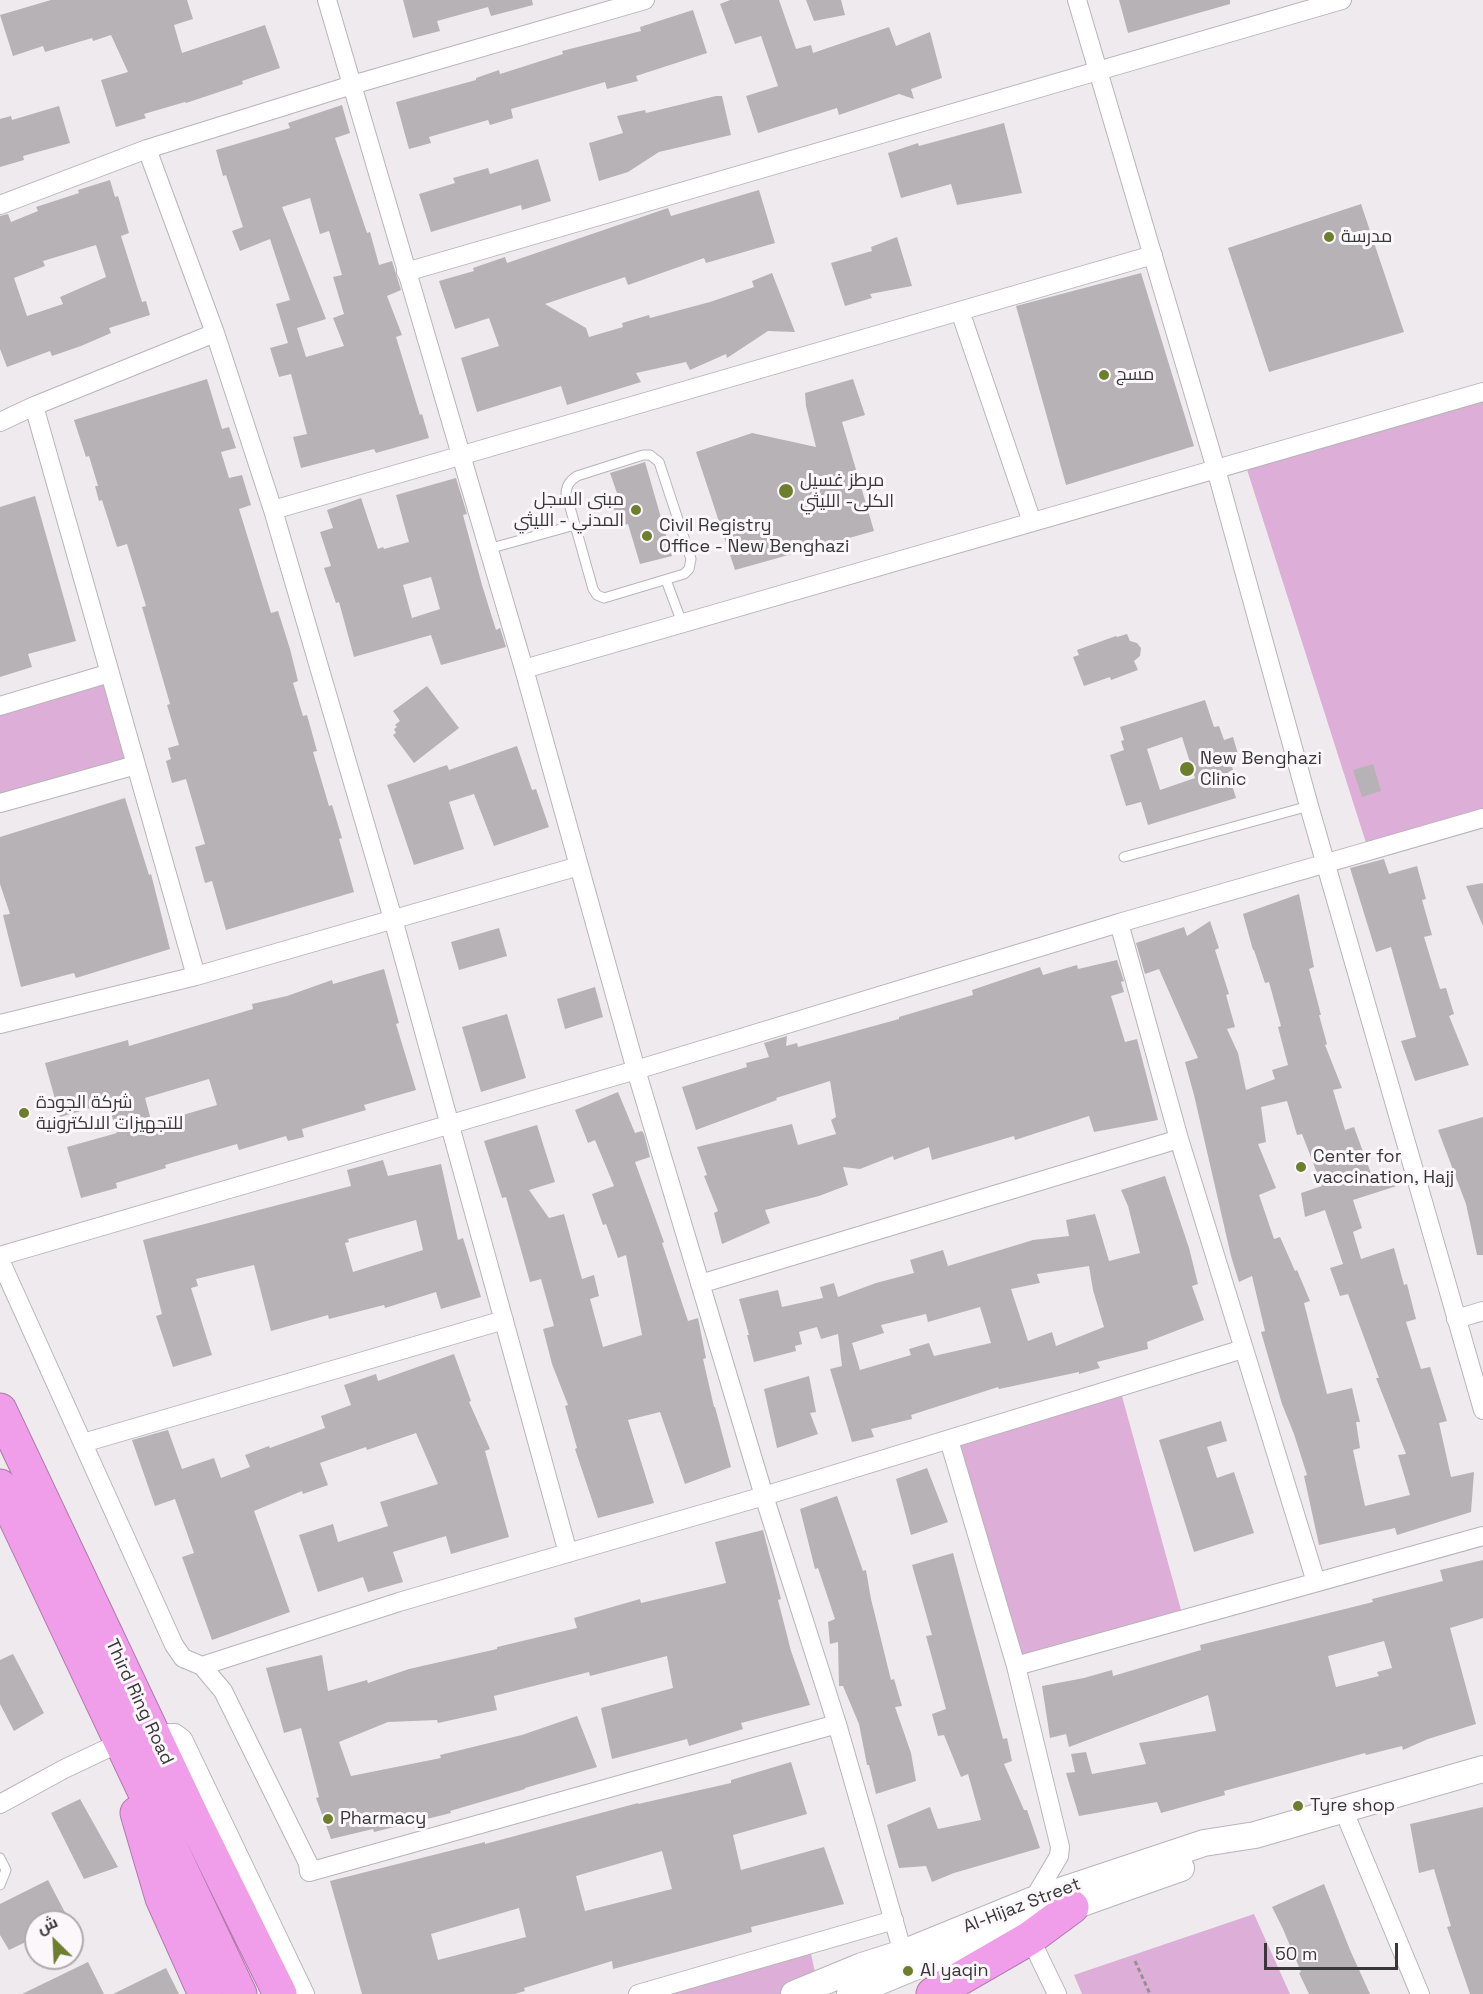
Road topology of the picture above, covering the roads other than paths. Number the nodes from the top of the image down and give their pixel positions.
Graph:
1 (327, 0) edge
2 (645, 0) edge
3 (1077, 0) edge
4 (1342, 0) edge
5 (1315, 4) edge
6 (1098, 71) junction
7 (352, 85) junction
8 (147, 149) junction
9 (0, 204) edge
10 (1153, 255) junction
11 (406, 272) junction
12 (960, 311) junction
13 (215, 333) junction
14 (1483, 392) edge
15 (34, 406) junction
16 (0, 422) edge
17 (461, 456) junction
18 (1216, 469) junction
19 (273, 510) junction
20 (1032, 522) junction
21 (575, 525) junction
22 (488, 549) junction
23 (666, 580) junction
24 (682, 623) junction
25 (524, 669) junction
26 (110, 674) junction
27 (0, 706) edge
28 (136, 765) junction
29 (0, 803) edge
30 (1309, 806) junction
31 (1483, 818) edge
32 (1124, 857) dead end
33 (1325, 862) junction
34 (579, 866) junction
35 (393, 920) junction
36 (1119, 923) junction
37 (196, 976) junction
38 (0, 1024) edge
39 (636, 1070) junction
40 (450, 1123) junction
41 (1179, 1138) junction
42 (0, 1258) edge
43 (700, 1284) junction
44 (1483, 1311) edge
45 (1456, 1318) junction
46 (504, 1320) junction
47 (1243, 1348) junction
48 (0, 1410) edge
49 (1483, 1410) edge
50 (949, 1440) junction
51 (83, 1443) junction
52 (0, 1486) edge
53 (764, 1497) junction
54 (1483, 1536) edge
55 (568, 1553) junction
56 (1316, 1582) junction
57 (202, 1666) junction
58 (1016, 1666) junction
59 (837, 1724) junction
60 (154, 1733) junction
61 (125, 1751) junction
62 (1483, 1770) edge
63 (0, 1804) edge
64 (1343, 1809) junction
65 (1255, 1835) junction
66 (0, 1858) edge
67 (0, 1886) edge
68 (1033, 1900) junction
69 (1072, 1907) junction
70 (894, 1920) junction
71 (1030, 1938) junction
72 (903, 1953) junction
73 (205, 1994) edge
74 (240, 1994) edge
75 (280, 1994) edge
76 (305, 1994) edge
77 (638, 1994) edge
78 (795, 1994) edge
79 (850, 1994) edge
80 (933, 1994) edge
81 (1057, 1994) edge
82 (1420, 1994) edge

1 - 7 street
2 - 7 street
3 - 6 street
4 - 5 street
5 - 6 street
6 - 10 street
6 - 11 street
7 - 8 street
7 - 11 street
8 - 9 street
8 - 13 street
10 - 12 street
10 - 18 street
11 - 17 street
12 - 17 street
12 - 20 street
13 - 15 street
13 - 19 street
14 - 18 street
15 - 16 street
15 - 26 street
17 - 19 street
17 - 22 street
18 - 20 street
18 - 30 street
19 - 35 street
20 - 24 street
21 - 22 lane
21 - 23 lane
21 - 23 lane
22 - 25 street
23 - 24 lane
24 - 25 street
25 - 34 street
26 - 27 street
26 - 28 street
28 - 29 street
28 - 37 street
30 - 32 lane
30 - 33 street
31 - 33 street
33 - 36 street
33 - 45 street
34 - 35 street
34 - 39 street
35 - 37 street
35 - 40 street
36 - 39 street
36 - 41 street
37 - 38 street
39 - 40 street
39 - 43 street
40 - 42 street
40 - 46 street
41 - 43 street
41 - 47 street
42 - 51 street
43 - 53 street
44 - 45 street
45 - 49 street
46 - 51 street
46 - 55 street
47 - 50 street
47 - 56 street
48 - 60 highway, Third Ring Road
50 - 53 street
50 - 58 street
51 - 57 street
52 - 61 highway, Third Ring Road
53 - 55 street
53 - 59 street
54 - 56 street
55 - 57 street
56 - 58 street
57 - 59 street
58 - 68 street
59 - 70 street
60 - 75 highway, Third Ring Road
60 - 76 street
61 - 63 street
61 - 73 highway
61 - 74 highway, Third Ring Road
62 - 64 main road, Al-Hijaz Street
64 - 65 main road, Al-Hijaz Street
64 - 82 street
65 - 68 main road, Al-Hijaz Street
65 - 69 main road, Al-Hijaz Street
66 - 67 lane
68 - 72 main road, Al-Hijaz Street
69 - 71 highway
69 - 79 main road, Al-Hijaz Street
70 - 72 street
70 - 77 street
71 - 80 highway
71 - 81 street
72 - 78 main road, Al-Hijaz Street

